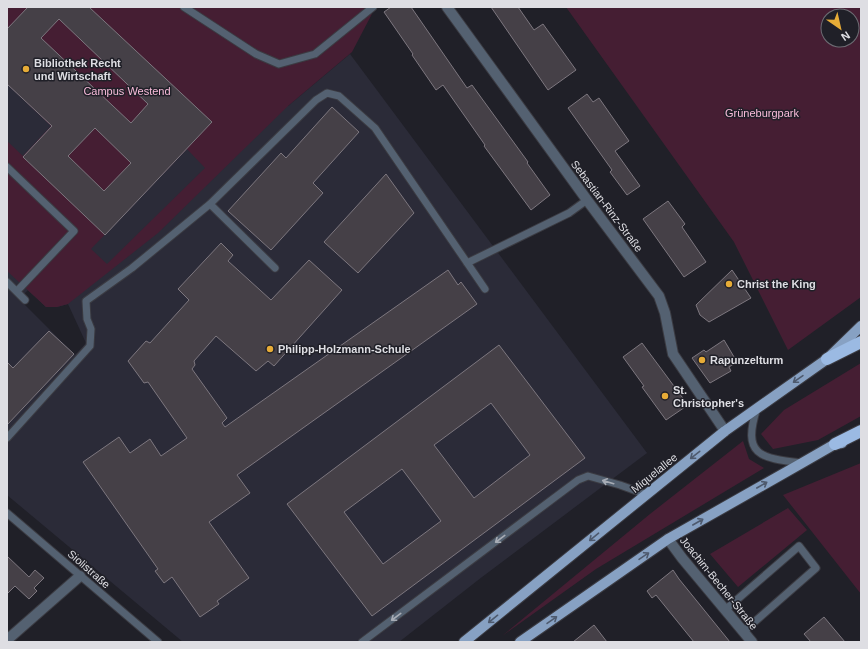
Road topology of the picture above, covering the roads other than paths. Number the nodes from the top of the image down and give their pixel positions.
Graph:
1 (184, 7) edge
2 (373, 7) edge
3 (447, 7) edge
4 (7, 167) edge
5 (588, 200) junction
6 (210, 204) junction
7 (467, 263) junction
8 (275, 268) dead end
9 (7, 282) edge
10 (485, 289) dead end
11 (16, 292) junction
12 (25, 300) dead end
13 (861, 326) edge
14 (861, 342) edge
15 (827, 359) junction
16 (757, 407) junction
17 (725, 431) junction
18 (861, 431) edge
19 (861, 437) edge
20 (7, 438) edge
21 (835, 444) junction
22 (802, 463) junction
23 (645, 494) junction
24 (7, 513) edge
25 (668, 539) junction
26 (80, 576) junction
27 (725, 610) junction
28 (743, 632) junction
29 (7, 640) edge
30 (158, 642) edge
31 (362, 642) edge
32 (464, 642) edge
33 (520, 642) edge
34 (752, 642) edge

1 - 2 lane
3 - 5 street, Sebastian-Rinz-Straße
4 - 11 lane
5 - 7 lane
5 - 17 street, Sebastian-Rinz-Straße
6 - 7 lane
6 - 8 lane
6 - 20 lane
7 - 10 lane
9 - 11 lane
11 - 12 lane
13 - 15 main road, Miquelallee
14 - 15 highway
15 -> 16 main road, Miquelallee
16 - 17 main road, Miquelallee
16 - 22 lane
17 -> 23 main road, Miquelallee
18 - 21 highway
19 - 21 main road
21 - 22 main road
25 -> 22 main road
23 -> 31 lane
23 -> 32 main road, Miquelallee
24 - 26 lane, Siolistraße
25 - 27 street, Joachim-Becher-Straße
33 -> 25 main road
26 - 29 street
26 - 30 lane, Siolistraße
27 - 28 street, Joachim-Becher-Straße
27 - 28 lane
28 - 34 street, Joachim-Becher-Straße

